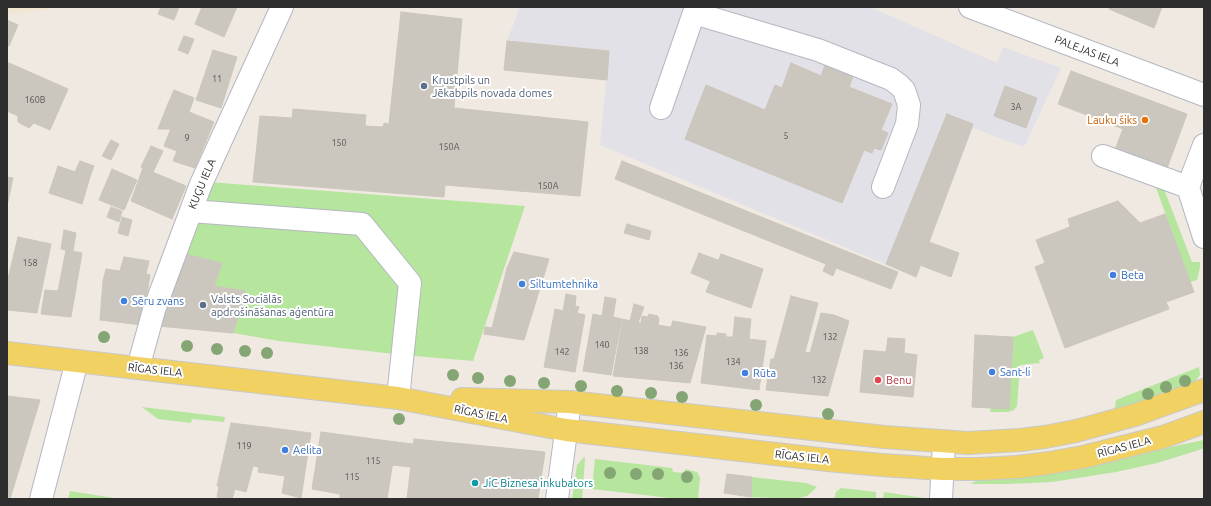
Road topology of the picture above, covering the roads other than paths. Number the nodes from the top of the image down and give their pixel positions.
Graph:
1 (282, 7) edge
2 (970, 7) edge
3 (695, 10) edge
4 (1204, 95) edge
5 (662, 108) dead end
6 (1204, 144) edge
7 (1103, 156) dead end
8 (883, 187) dead end
9 (1188, 187) junction
10 (191, 211) junction
11 (1204, 237) edge
12 (7, 353) edge
13 (77, 361) junction
14 (138, 368) junction
15 (1204, 390) edge
16 (398, 398) junction
17 (570, 402) junction
18 (1204, 422) edge
19 (566, 430) junction
20 (944, 442) junction
21 (942, 469) junction
22 (41, 499) edge
23 (557, 499) edge
24 (941, 499) edge

1 - 10 street, KUĢU IELA
2 - 4 street, PALEJAS IELA
3 - 5 street
3 - 8 street
6 - 9 street
7 - 9 street
9 - 11 street
10 - 14 street, KUĢU IELA
10 - 16 street
12 - 13 main road, RĪGAS IELA
13 - 14 main road, RĪGAS IELA
13 - 22 street
14 - 16 main road, RĪGAS IELA
15 - 20 main road, RĪGAS IELA
16 - 17 main road, RĪGAS IELA
16 - 19 main road, RĪGAS IELA
17 - 19 street
17 - 20 main road, RĪGAS IELA
18 - 21 main road, RĪGAS IELA
19 - 21 main road, RĪGAS IELA
19 - 23 street
20 - 21 street
21 - 24 street

